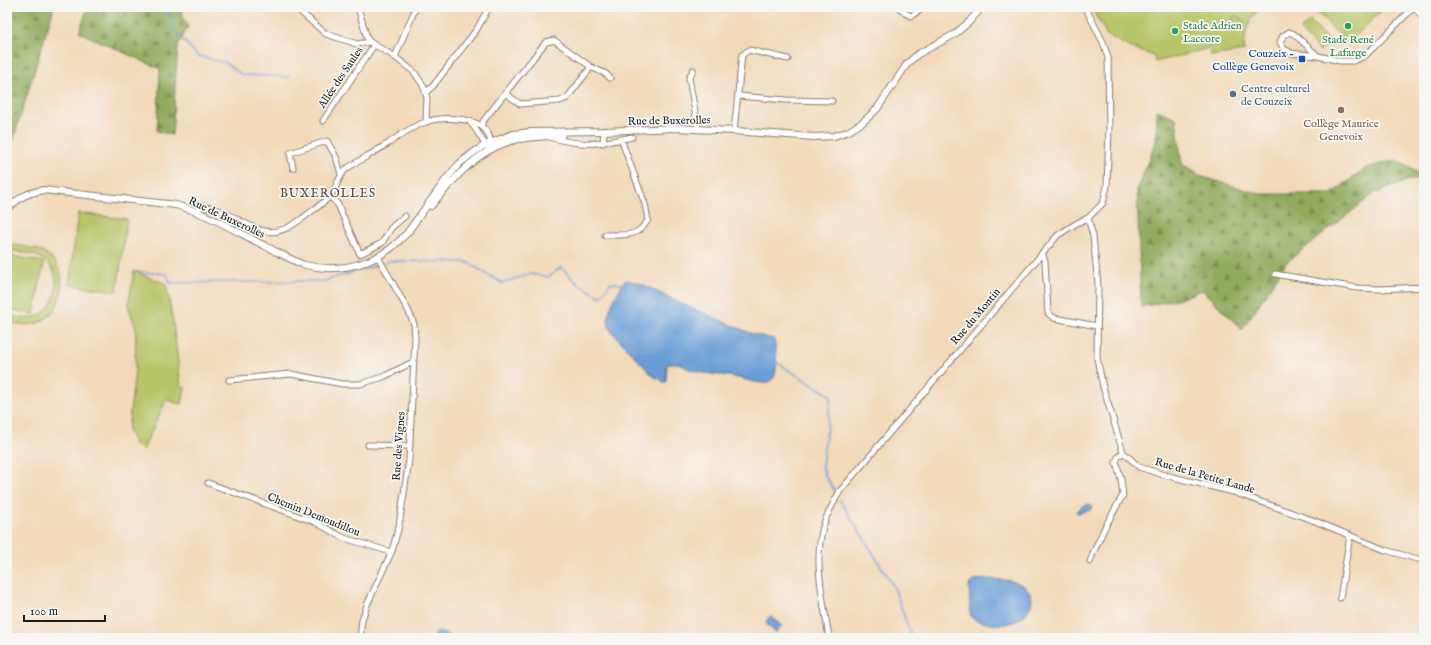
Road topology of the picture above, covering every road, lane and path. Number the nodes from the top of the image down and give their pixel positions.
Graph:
1 (295, 7) edge
2 (358, 7) edge
3 (416, 7) edge
4 (489, 7) edge
5 (701, 7) edge
6 (743, 7) edge
7 (899, 7) edge
8 (924, 7) edge
9 (982, 7) edge
10 (1085, 7) edge
11 (1414, 7) edge
12 (1424, 18) edge
13 (372, 44) junction
14 (1318, 56) junction
15 (395, 57) junction
16 (788, 59) dead end
17 (591, 67) junction
18 (693, 70) dead end
19 (610, 78) dead end
20 (426, 92) junction
21 (505, 93) junction
22 (738, 96) junction
23 (832, 101) dead end
24 (323, 121) dead end
25 (426, 122) junction
26 (470, 122) junction
27 (481, 126) junction
28 (698, 129) junction
29 (604, 131) junction
30 (734, 131) junction
31 (546, 137) junction
32 (632, 137) dead end
33 (620, 139) junction
34 (492, 142) junction
35 (604, 143) junction
36 (488, 147) junction
37 (294, 168) dead end
38 (341, 174) junction
39 (330, 196) junction
40 (7, 209) edge
41 (197, 212) junction
42 (405, 216) dead end
43 (1088, 218) junction
44 (605, 235) dead end
45 (1042, 253) junction
46 (378, 257) junction
47 (1276, 274) dead end
48 (1424, 287) edge
49 (1097, 326) junction
50 (413, 362) junction
51 (229, 380) dead end
52 (368, 444) dead end
53 (410, 446) junction
54 (1123, 452) junction
55 (208, 483) dead end
56 (1350, 535) junction
57 (391, 552) junction
58 (1424, 559) edge
59 (1090, 562) dead end
60 (1340, 598) dead end
61 (360, 638) edge
62 (829, 638) edge

1 - 13 street
2 - 13 street
3 - 15 street
4 - 20 street
5 - 6 street
7 - 8 street
9 - 30 street, Rue de Buxerolles
10 - 43 street, Rue du Montin
11 - 12 street
11 - 14 street
13 - 15 street
13 - 24 street, Allée des Saules
14 - 14 street
15 - 20 street
16 - 22 street
17 - 19 street
17 - 21 street
17 - 21 street
18 - 28 street
20 - 25 street
21 - 27 street
22 - 23 street
22 - 30 street
25 - 26 street
25 - 38 street
26 - 27 street
26 - 36 street
27 - 34 street
28 - 29 street, Rue de Buxerolles
28 - 30 street, Rue de Buxerolles
29 - 31 street, Rue de Buxerolles
29 - 34 street, Rue de Buxerolles
29 - 35 street
31 - 35 street
31 - 36 street, Rue de Buxerolles
32 - 33 street
33 - 35 street
33 - 44 street
34 - 36 street, Rue de Buxerolles
36 - 46 street, Rue de Buxerolles
37 - 38 street
38 - 39 street
39 - 41 street
39 - 42 street
40 - 41 street, Rue de Buxerolles
41 - 46 street, Rue de Buxerolles
43 - 45 street, Rue du Montin
43 - 49 street
45 - 49 street
45 - 62 street, Rue du Montin
46 - 50 street, Rue des Vignes
47 - 48 street
49 - 54 street
50 - 51 street
50 - 53 street, Rue des Vignes
52 - 53 street
53 - 57 street, Rue des Vignes
54 - 56 street, Rue de la Petite Lande
54 - 59 street
55 - 57 street, Chemin Demoudillou
56 - 58 street, Rue de la Petite Lande
56 - 60 street
57 - 61 street, Rue des Vignes

